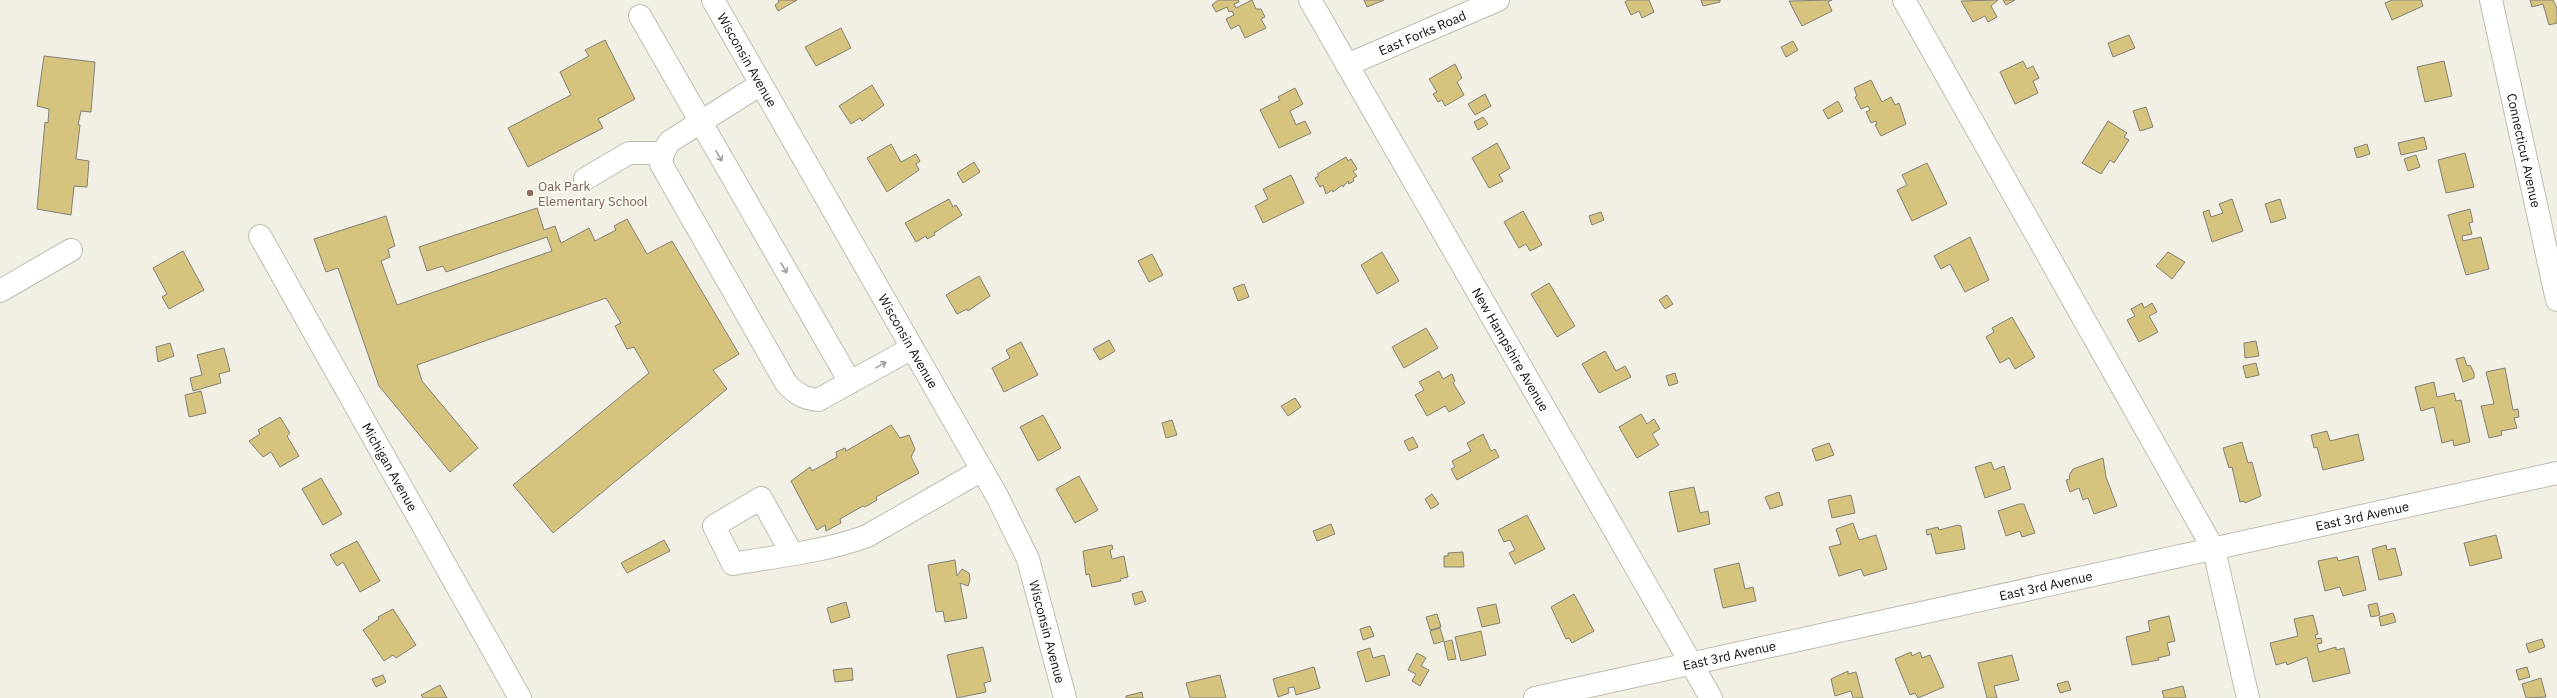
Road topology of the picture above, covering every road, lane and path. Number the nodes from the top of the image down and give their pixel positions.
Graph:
1 (713, 0) edge
2 (1310, 0) edge
3 (1498, 0) edge
4 (1904, 0) edge
5 (2491, 0) edge
6 (640, 16) dead end
7 (1347, 65) junction
8 (761, 84) junction
9 (699, 122) junction
10 (663, 153) junction
11 (585, 179) dead end
12 (260, 236) dead end
13 (71, 250) dead end
14 (0, 291) edge
15 (2557, 300) edge
16 (912, 348) junction
17 (850, 382) junction
18 (982, 470) junction
19 (2557, 473) edge
20 (2214, 550) junction
21 (792, 554) dead end
22 (1692, 664) junction
23 (520, 698) edge
24 (1065, 698) edge
25 (1535, 698) edge
26 (1711, 698) edge
27 (2248, 698) edge

1 - 8 street, Wisconsin Avenue
2 - 7 street, New Hampshire Avenue
3 - 7 street, East Forks Road
4 - 20 street
5 - 15 street, Connecticut Avenue
6 - 9 street
7 - 22 street, New Hampshire Avenue
8 - 9 street
8 - 16 street, Wisconsin Avenue
9 - 10 street
9 -> 17 street
10 - 11 street
10 - 17 street
12 - 23 street, Michigan Avenue
13 - 14 street
17 -> 16 street
16 - 18 street, Wisconsin Avenue
18 - 21 street
18 - 24 street, Wisconsin Avenue
19 - 20 street, East 3rd Avenue
20 - 22 street, East 3rd Avenue
20 - 27 street
22 - 25 street, East 3rd Avenue
22 - 26 street, New Hampshire Avenue

